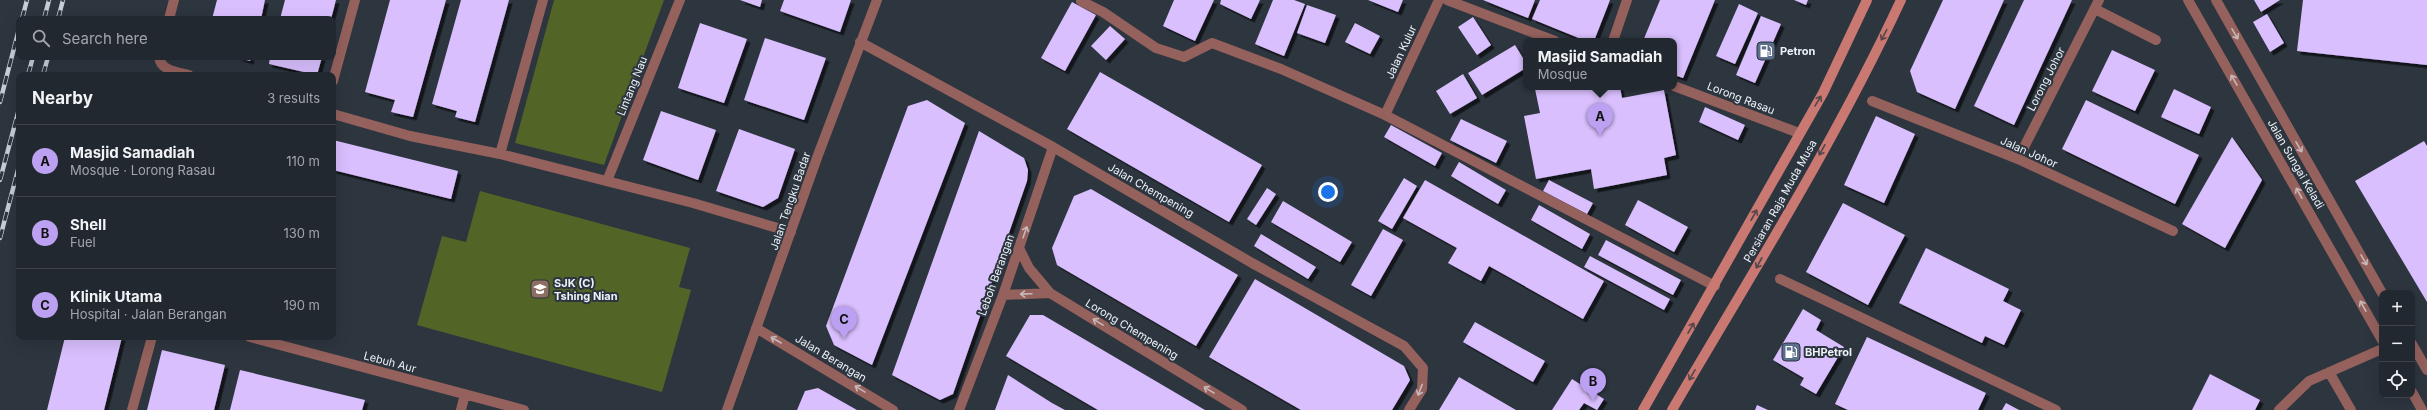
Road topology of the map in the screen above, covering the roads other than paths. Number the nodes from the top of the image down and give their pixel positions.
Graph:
1 (174, 0) edge
2 (355, 0) edge
3 (543, 0) edge
4 (680, 0) edge
5 (877, 0) edge
6 (1439, 0) edge
7 (1447, 0) edge
8 (1627, 0) edge
9 (1867, 0) edge
10 (1901, 0) edge
11 (2188, 0) edge
12 (2216, 0) edge
13 (1082, 1) edge
14 (2097, 5) edge
15 (170, 16) edge
16 (1547, 38) edge
17 (1614, 38) edge
18 (2156, 40) dead end
19 (860, 42) junction
20 (160, 60) edge
21 (178, 72) edge
22 (335, 72) edge
23 (1677, 87) edge
24 (1872, 101) dead end
25 (336, 115) edge
26 (1385, 115) junction
27 (1799, 133) junction
28 (1053, 147) junction
29 (500, 154) junction
30 (2018, 159) junction
31 (607, 181) junction
32 (2173, 231) dead end
33 (790, 232) junction
34 (1019, 248) junction
35 (1780, 279) dead end
36 (1715, 286) junction
37 (2380, 290) edge
38 (1050, 293) junction
39 (1003, 295) junction
40 (756, 328) junction
41 (2379, 335) edge
42 (151, 340) edge
43 (261, 340) edge
44 (2415, 349) edge
45 (2379, 350) edge
46 (2427, 370) edge
47 (2329, 372) junction
48 (465, 394) junction
49 (2415, 397) edge
50 (132, 410) edge
51 (461, 410) edge
52 (524, 410) edge
53 (727, 410) edge
54 (893, 410) edge
55 (959, 410) edge
56 (1242, 410) edge
57 (1409, 410) edge
58 (1643, 410) edge
59 (1672, 410) edge
60 (2056, 410) edge
61 (2279, 410) edge
62 (2350, 410) edge
63 (2422, 410) edge

1 - 15 street
2 - 22 street
3 - 29 street
4 - 31 street, Lintang Nau
5 - 19 street, Jalan Tengku Badar
6 - 26 street, Jalan Kulur
7 - 16 street
8 - 17 street
27 -> 9 main road, Persiaran Raja Muda Musa
10 -> 59 main road, Persiaran Raja Muda Musa
41 -> 11 street, Jalan Sungai Keladi
12 -> 37 street, Jalan Sungai Keladi
13 - 26 street
14 - 18 street, Lorong Johor
14 - 30 street, Lorong Johor
19 - 28 street, Jalan Chempening
19 - 33 street, Jalan Tengku Badar
20 - 21 street
23 - 27 street, Lorong Rasau
24 - 30 street, Jalan Johor
25 - 29 street
26 - 36 street
36 -> 27 main road, Persiaran Raja Muda Musa
34 -> 28 street, Leboh Berangan
28 -> 57 street, Jalan Chempening
29 - 31 street
30 - 32 street, Jalan Johor
31 - 33 street
33 - 40 street, Jalan Tengku Badar
34 - 38 street
34 - 39 street, Leboh Berangan
35 - 60 street
58 -> 36 main road, Persiaran Raja Muda Musa
38 -> 39 street
56 -> 38 street, Lorong Chempening
39 - 55 street, Leboh Berangan
40 - 53 street, Jalan Tengku Badar
54 -> 40 street, Jalan Berangan
42 - 50 street
43 - 48 street, Lebuh Aur
44 - 46 street
45 - 47 street
47 - 61 street
47 - 62 street
48 - 51 street
48 - 52 street, Lebuh Aur
49 - 63 street

